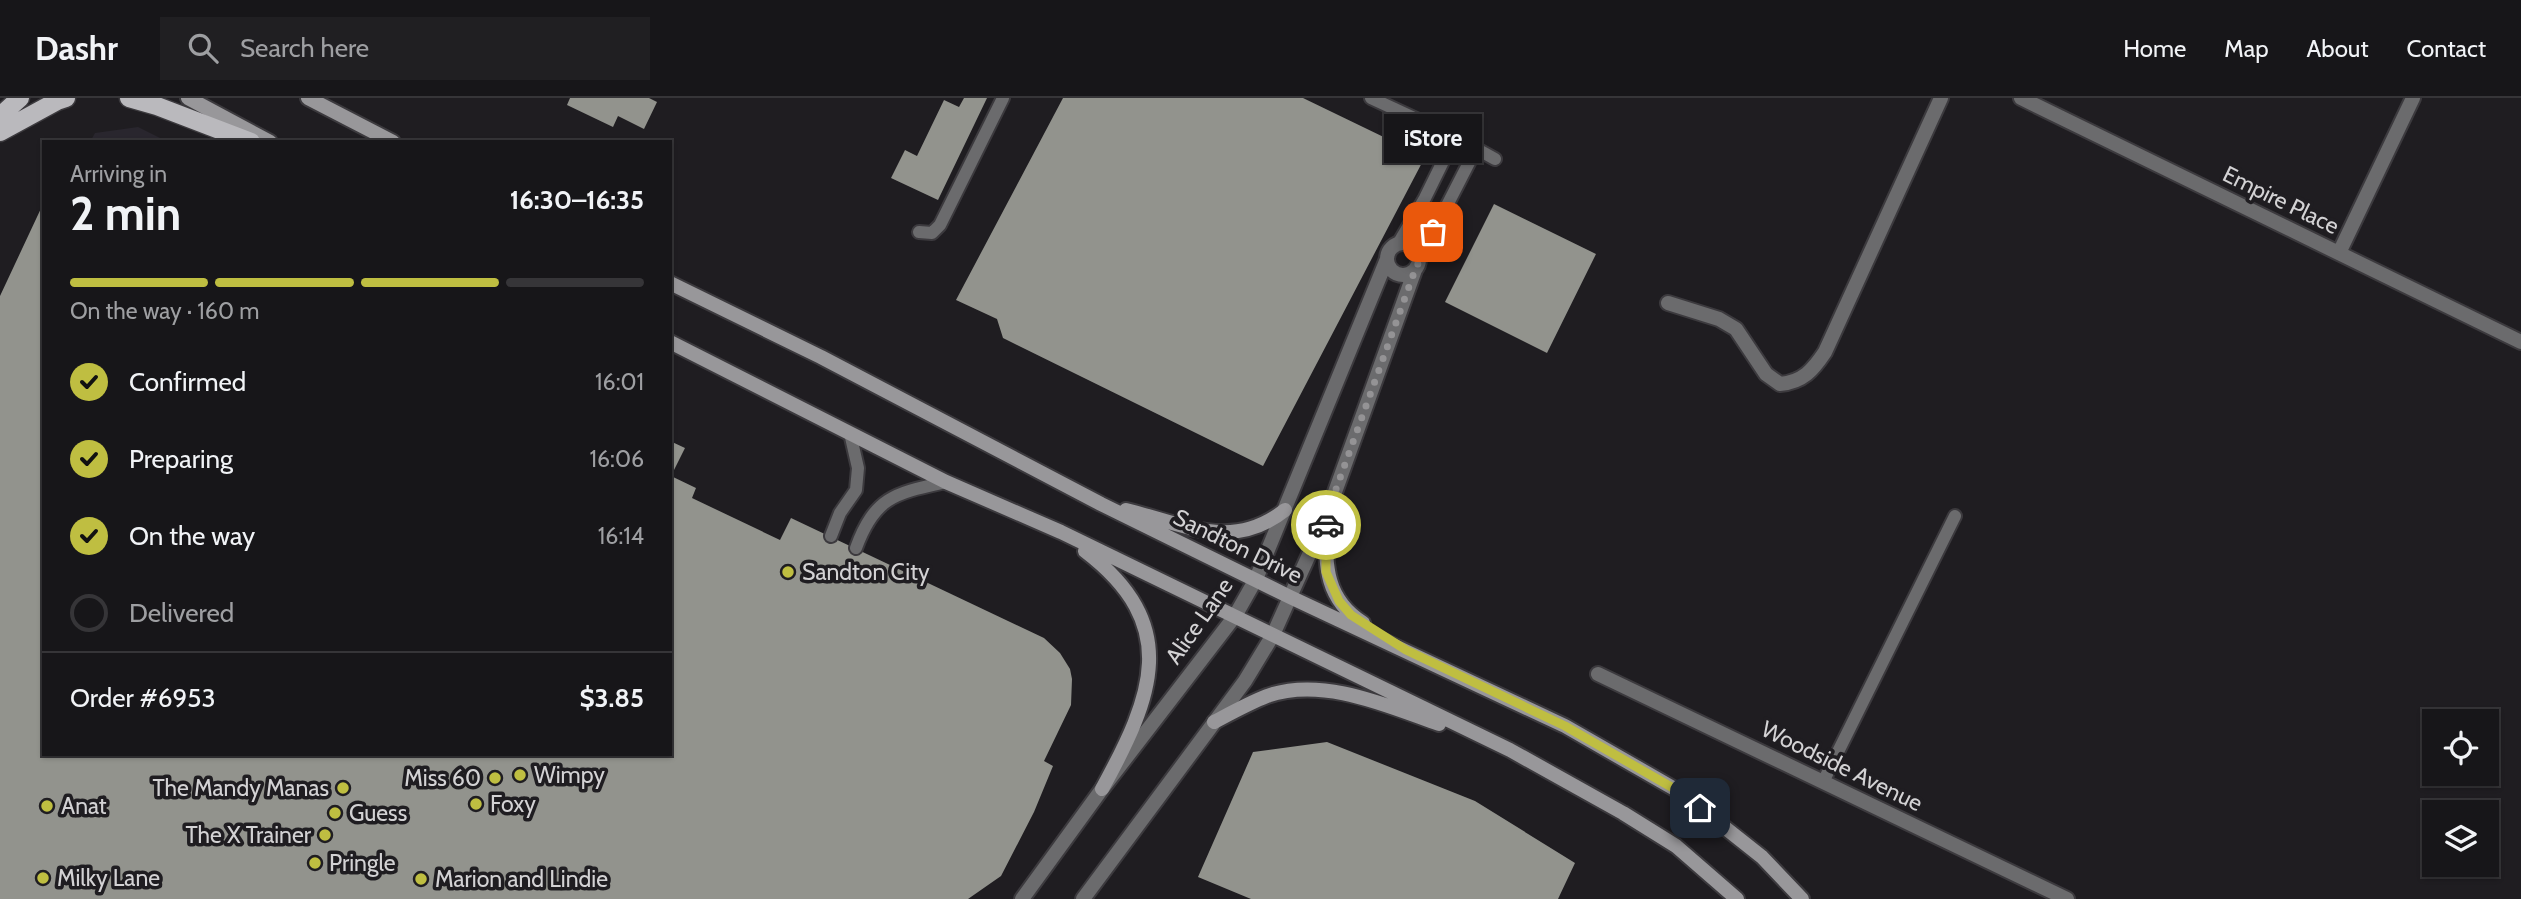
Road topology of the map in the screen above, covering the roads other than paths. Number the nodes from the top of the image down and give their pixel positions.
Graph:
1 (20, 98) edge
2 (66, 98) edge
3 (129, 98) edge
4 (188, 98) edge
5 (308, 98) edge
6 (1003, 98) edge
7 (1371, 98) edge
8 (1941, 98) edge
9 (2021, 98) edge
10 (2413, 98) edge
11 (0, 116) edge
12 (0, 132) edge
13 (1455, 137) junction
14 (246, 140) edge
15 (266, 140) edge
16 (389, 140) edge
17 (1476, 149) junction
18 (1495, 159) dead end
19 (919, 232) dead end
20 (1398, 244) junction
21 (2339, 253) junction
22 (1387, 259) junction
23 (1417, 265) junction
24 (672, 284) edge
25 (1668, 303) dead end
26 (2521, 342) edge
27 (672, 343) edge
28 (850, 433) junction
29 (946, 482) junction
30 (1101, 504) junction
31 (1285, 510) junction
32 (1955, 516) dead end
33 (1326, 517) junction
34 (1061, 532) junction
35 (831, 536) dead end
36 (856, 548) dead end
37 (1256, 579) junction
38 (1290, 597) junction
39 (1235, 616) junction
40 (1273, 635) junction
41 (1406, 650) junction
42 (1598, 674) dead end
43 (1214, 722) junction
44 (1510, 750) junction
45 (1823, 782) junction
46 (1102, 789) junction
47 (1022, 899) edge
48 (1083, 899) edge
49 (1737, 899) edge
50 (1802, 899) edge
51 (2067, 899) edge

1 - 11 main road
2 - 12 main road
3 - 14 main road
4 - 15 main road
5 - 16 main road
6 - 19 lane
7 - 13 lane
8 - 25 street
9 - 21 street, Empire Place
10 - 21 street
13 - 17 lane
13 - 20 lane
17 - 18 lane
17 - 23 lane
20 - 22 street
20 - 23 street
21 - 26 street, Empire Place
22 - 23 street
22 - 31 street, Alice Lane
23 - 33 street
24 - 30 main road, Sandton Drive
27 - 28 main road
28 - 29 main road
28 - 35 lane
29 - 34 main road
29 - 36 lane
30 - 31 main road
30 - 37 main road, Sandton Drive
31 - 37 street, Alice Lane
32 - 45 lane
33 - 38 street
33 - 41 main road
34 - 39 main road
34 - 46 main road
37 - 38 main road, Sandton Drive
37 - 39 street, Alice Lane
38 - 40 street
38 - 41 main road, Sandton Drive
39 - 40 main road
39 - 46 street, Alice Lane
40 - 43 street
40 - 44 main road
41 - 50 main road, Sandton Drive
42 - 45 street, Woodside Avenue
43 - 44 main road
43 - 48 street
44 - 49 main road
45 - 51 street, Woodside Avenue
46 - 47 street, Alice Lane

